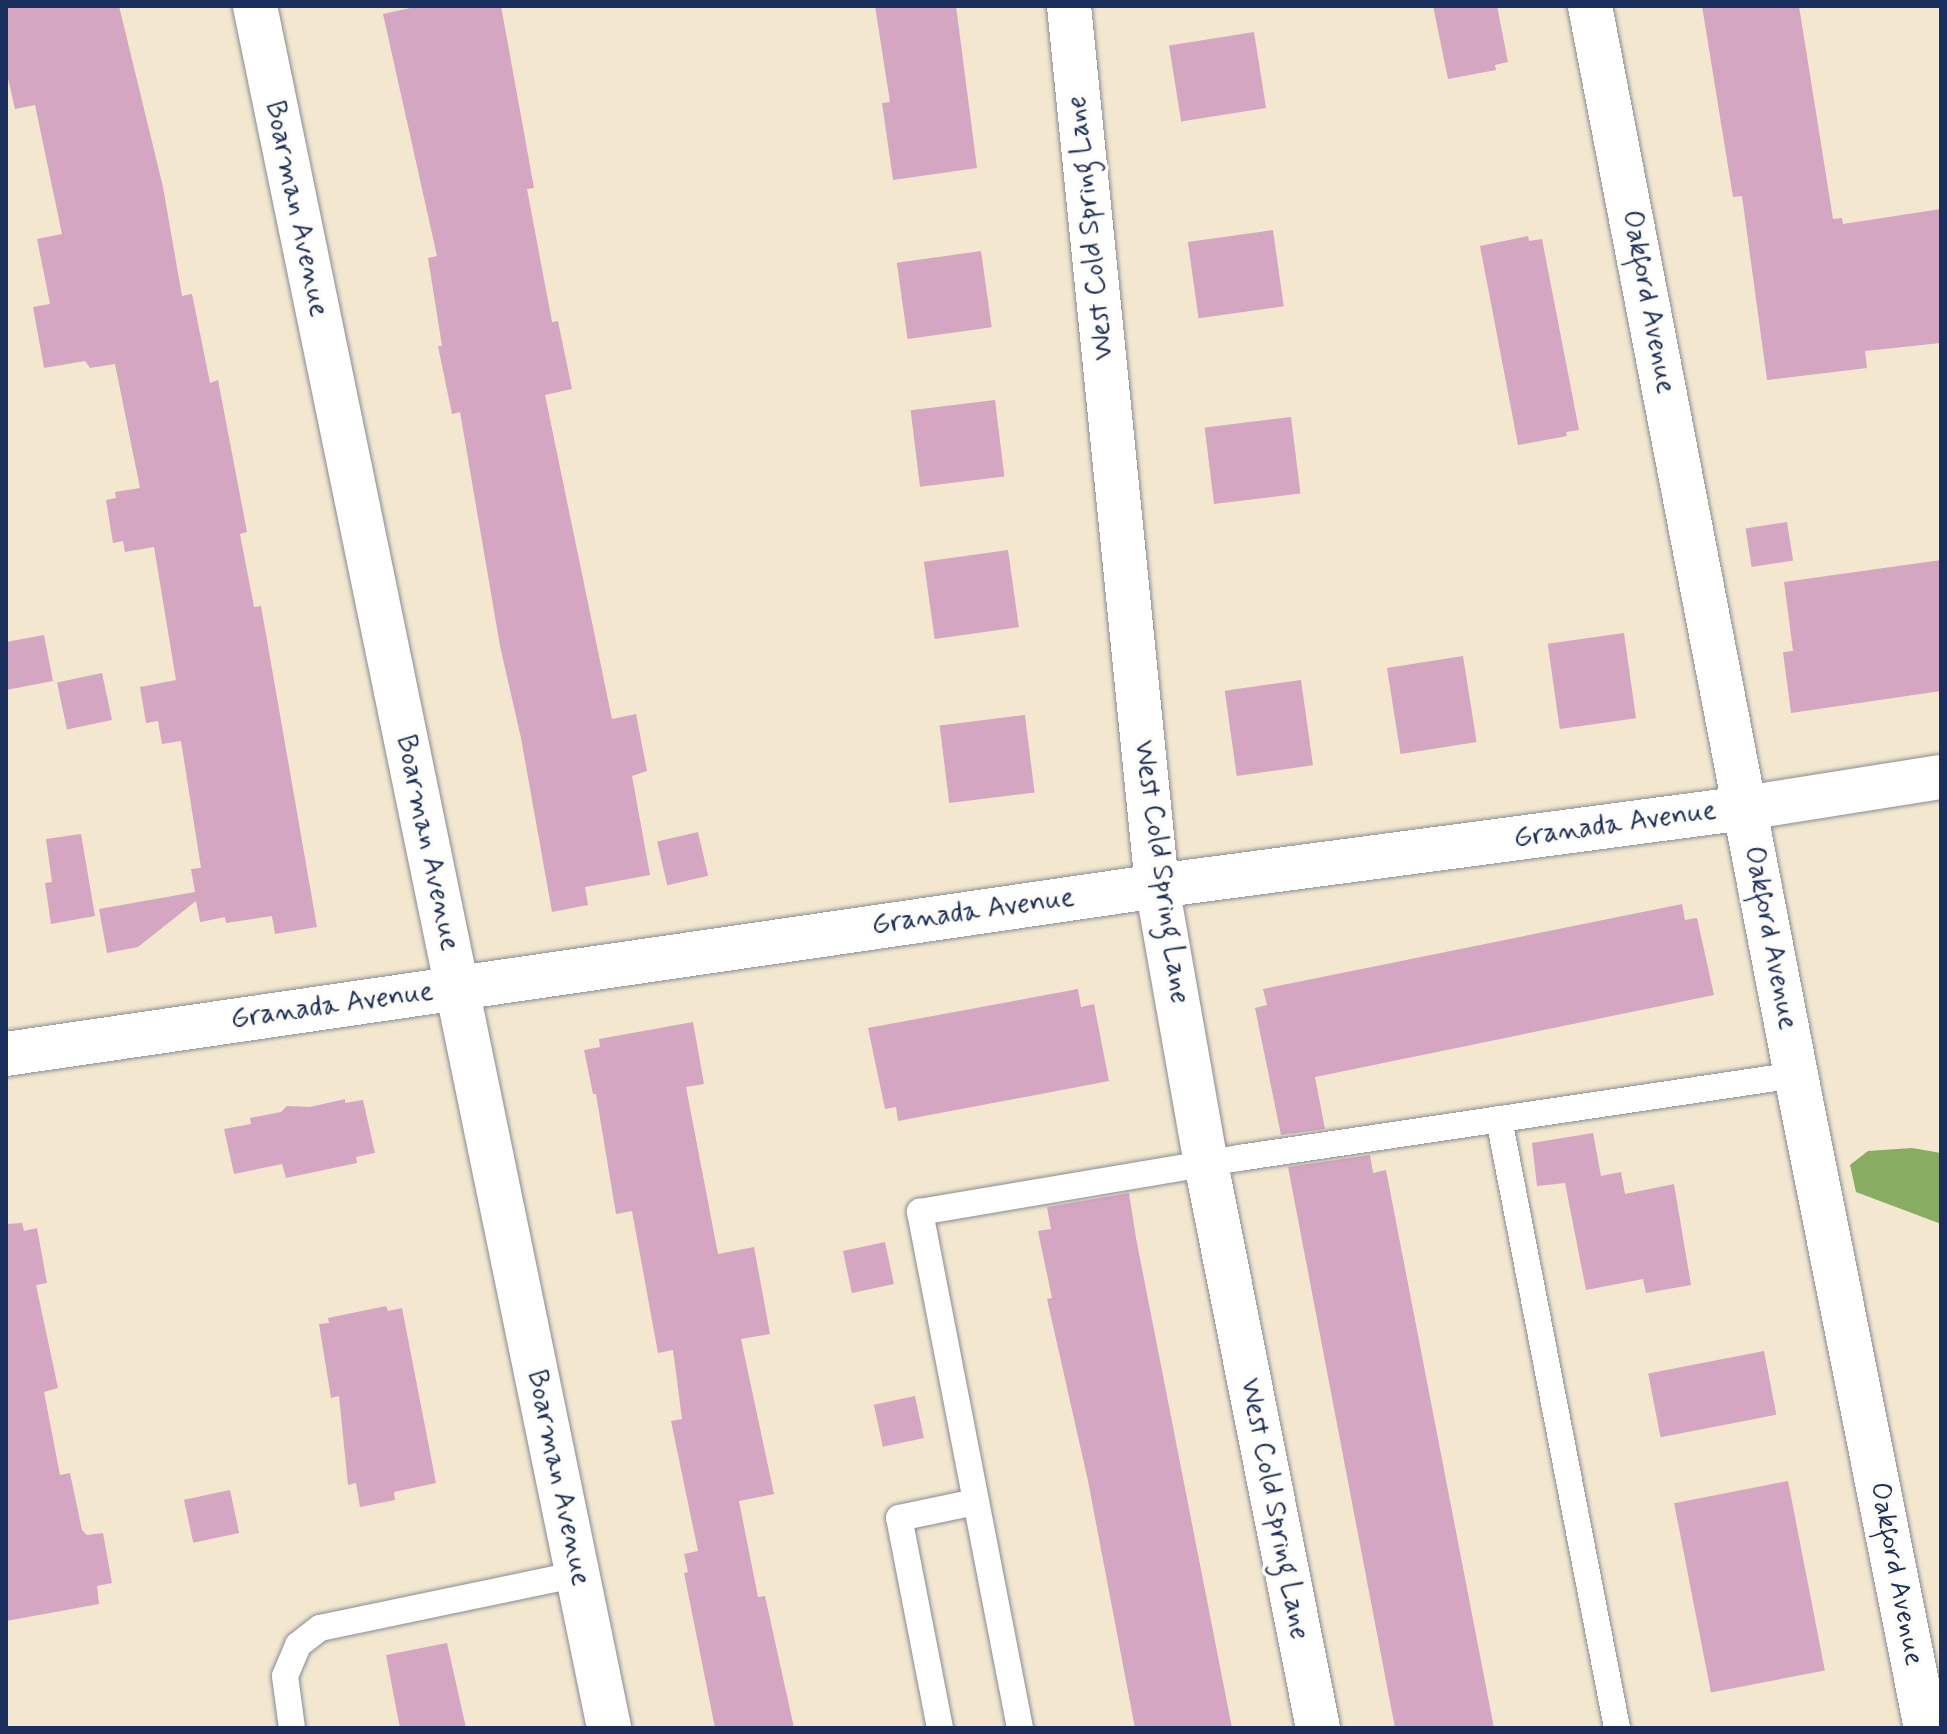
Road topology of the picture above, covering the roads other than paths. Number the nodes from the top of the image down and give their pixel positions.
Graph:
1 (255, 6) edge
2 (1069, 6) edge
3 (1590, 6) edge
4 (1941, 777) edge
5 (1745, 808) junction
6 (1157, 886) junction
7 (457, 987) junction
8 (6, 1054) edge
9 (1796, 1075) junction
10 (1499, 1119) junction
11 (1206, 1163) junction
12 (975, 1502) junction
13 (578, 1574) junction
14 (292, 1728) edge
15 (609, 1728) edge
16 (940, 1728) edge
17 (1020, 1728) edge
18 (1318, 1728) edge
19 (1617, 1728) edge
20 (1926, 1728) edge

1 - 7 street, Boarman Avenue
2 - 6 street, West Cold Spring Lane
3 - 5 street, Oakford Avenue
4 - 5 street, Granada Avenue
5 - 6 street, Granada Avenue
5 - 9 street, Oakford Avenue
6 - 7 street, Granada Avenue
6 - 11 street, West Cold Spring Lane
7 - 8 street, Granada Avenue
7 - 13 street, Boarman Avenue
9 - 10 lane
9 - 20 street, Oakford Avenue
10 - 11 lane
10 - 19 lane
11 - 12 lane
11 - 18 street, West Cold Spring Lane
12 - 16 lane
12 - 17 lane
13 - 14 lane
13 - 15 street, Boarman Avenue

